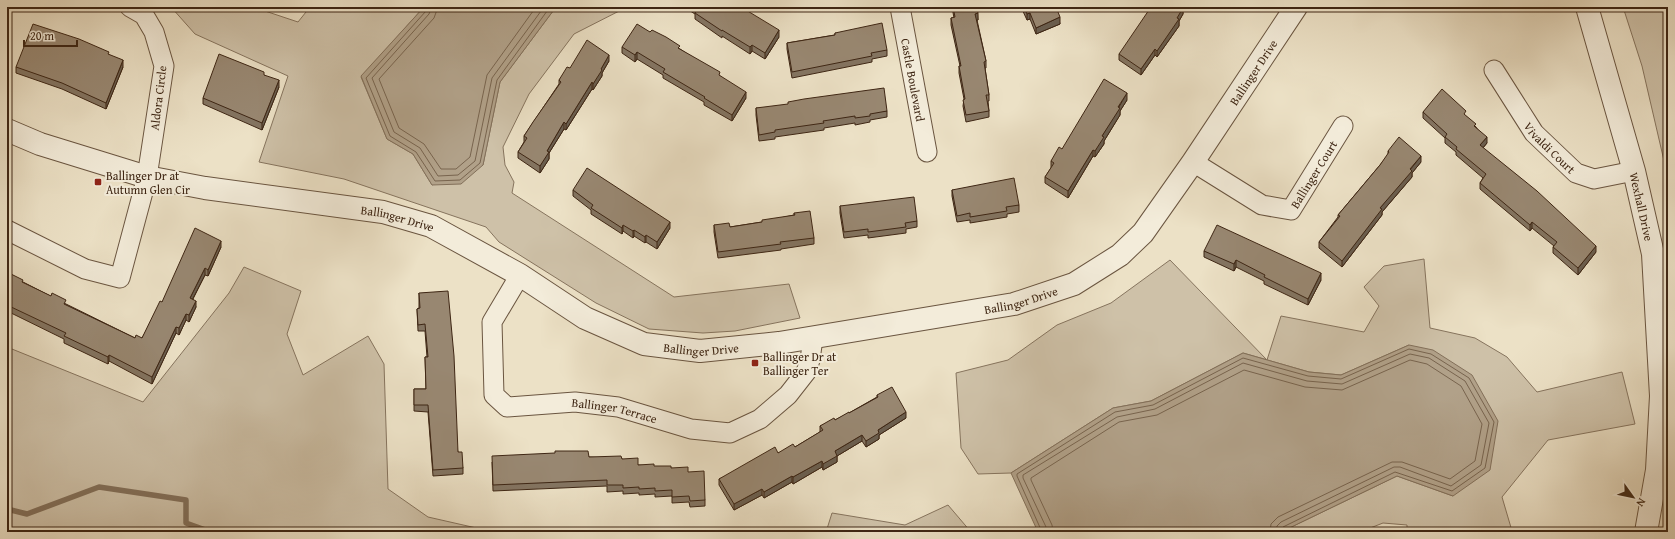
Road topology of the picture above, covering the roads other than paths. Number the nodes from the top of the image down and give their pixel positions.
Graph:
1 (130, 7) edge
2 (900, 7) edge
3 (1296, 7) edge
4 (1587, 7) edge
5 (1494, 70) dead end
6 (1344, 126) dead end
7 (7, 130) edge
8 (928, 152) dead end
9 (1192, 162) junction
10 (1634, 171) junction
11 (147, 177) junction
12 (7, 230) edge
13 (520, 275) junction
14 (813, 338) junction
15 (1646, 532) edge

1 - 11 street, Aldora Circle
2 - 8 street, Castle Boulevard
3 - 9 street, Ballinger Drive
4 - 10 street, Wexhall Drive
5 - 10 street, Vivaldi Court
6 - 9 street, Ballinger Court
7 - 11 street, Ballinger Drive
9 - 14 street, Ballinger Drive
10 - 15 street, Wexhall Drive
11 - 12 street, Aldora Circle
11 - 13 street, Ballinger Drive
13 - 14 street, Ballinger Drive
13 - 14 street, Ballinger Terrace

